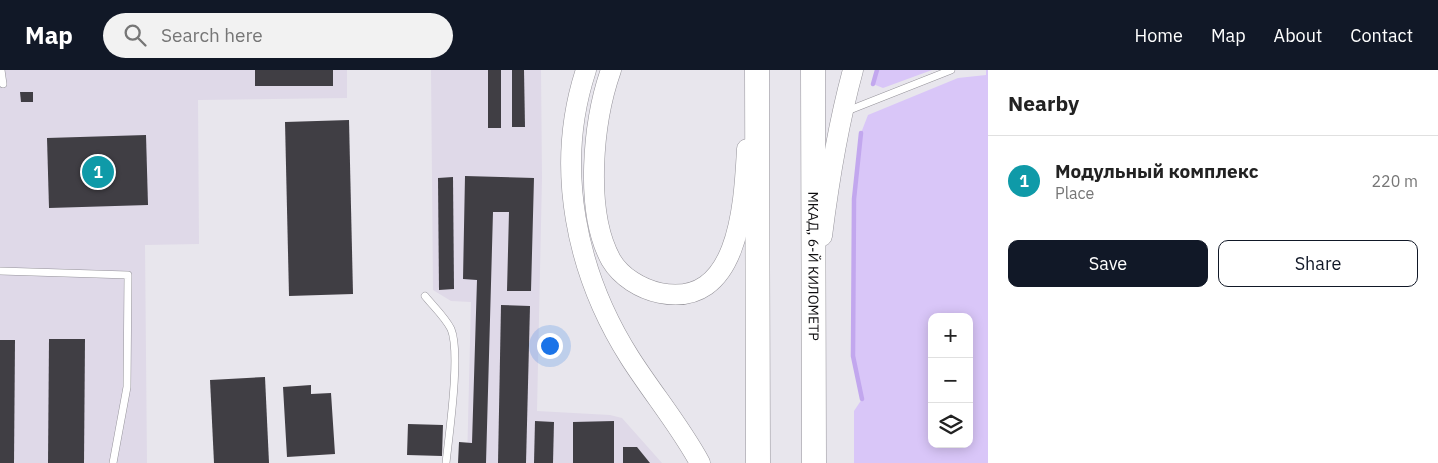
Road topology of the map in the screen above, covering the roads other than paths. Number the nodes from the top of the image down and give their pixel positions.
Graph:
1 (1, 70) edge
2 (586, 70) edge
3 (611, 70) edge
4 (752, 70) edge
5 (757, 70) edge
6 (820, 70) edge
7 (853, 70) edge
8 (951, 70) edge
9 (813, 81) edge
10 (3, 84) dead end
11 (842, 113) junction
12 (0, 271) edge
13 (425, 296) dead end
14 (814, 305) junction
15 (113, 463) edge
16 (446, 463) edge
17 (700, 463) edge
18 (758, 463) edge
19 (814, 463) edge

1 - 10 lane
2 - 17 main road
3 - 4 main road
5 - 18 highway
6 - 9 lane
7 - 11 main road
8 - 11 lane
9 - 14 highway, МКАД, 6-Й КИЛОМЕТР
11 - 14 main road
12 - 15 lane
13 - 16 lane
14 - 19 highway, МКАД, 6-Й КИЛОМЕТР

